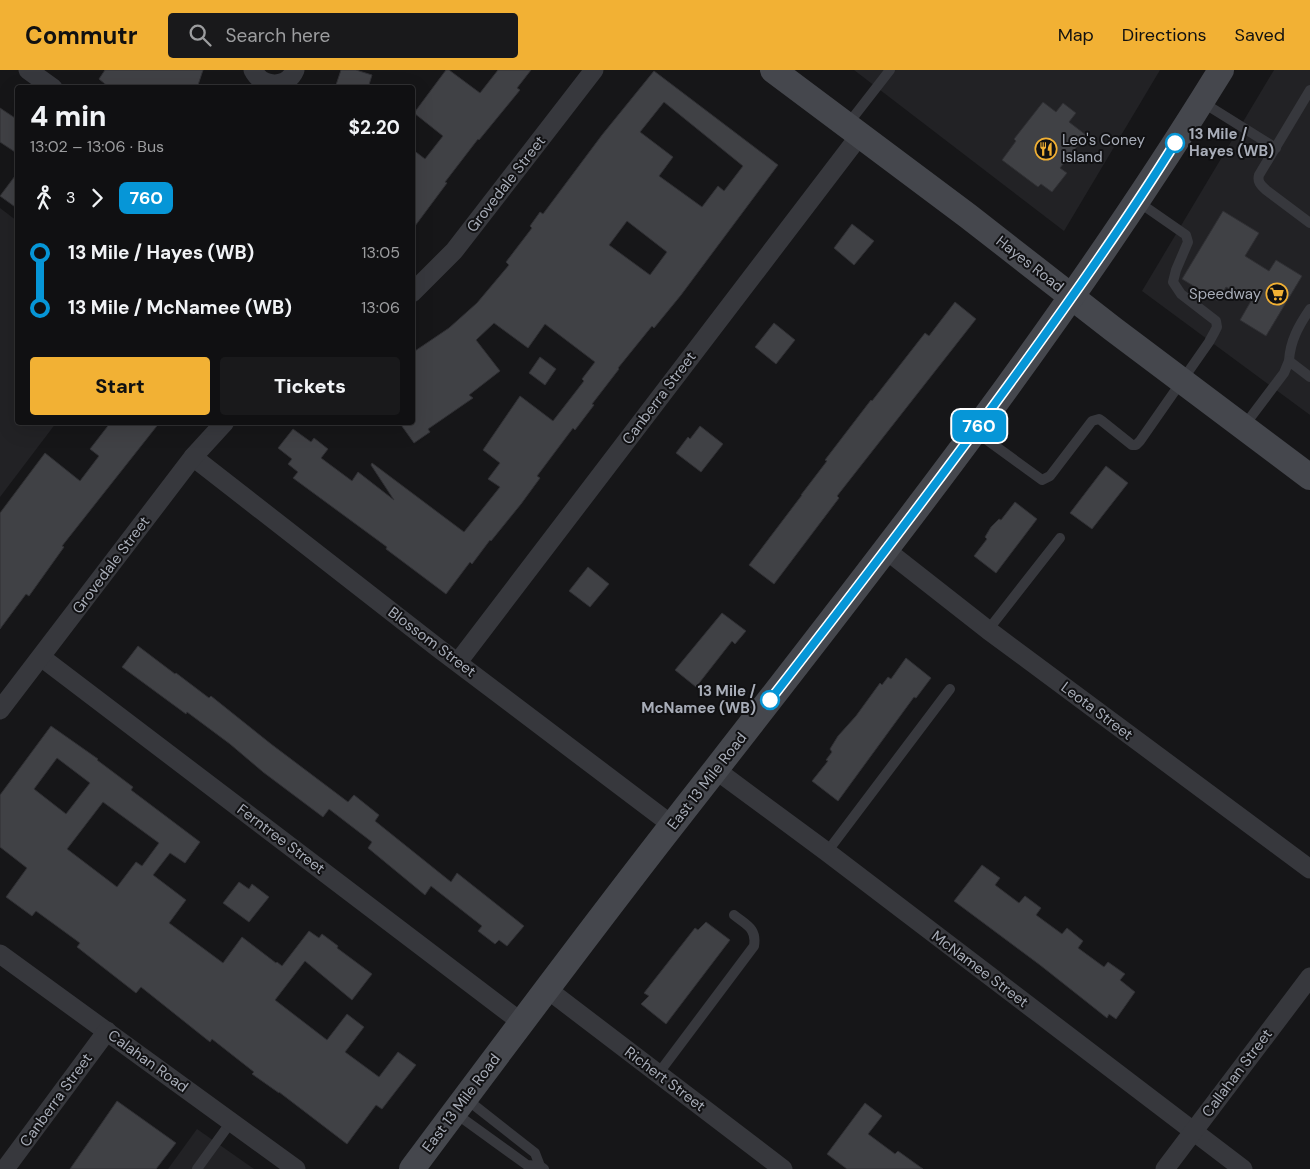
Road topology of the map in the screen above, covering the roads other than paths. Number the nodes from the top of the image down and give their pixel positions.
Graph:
1 (28, 70) edge
2 (295, 70) edge
3 (594, 70) edge
4 (773, 70) edge
5 (890, 70) edge
6 (1221, 70) edge
7 (256, 79) edge
8 (49, 85) edge
9 (1310, 90) edge
10 (1202, 102) junction
11 (853, 130) junction
12 (1276, 148) junction
13 (1137, 201) junction
14 (1310, 223) edge
15 (415, 290) edge
16 (1073, 297) junction
17 (1310, 309) edge
18 (1289, 361) junction
19 (1310, 377) edge
20 (1181, 381) junction
21 (221, 425) edge
22 (1243, 427) junction
23 (975, 431) junction
24 (193, 457) junction
25 (1310, 477) edge
26 (1060, 538) dead end
27 (886, 550) junction
28 (988, 630) junction
29 (41, 657) junction
30 (458, 662) junction
31 (950, 688) dead end
32 (0, 710) edge
33 (716, 770) junction
34 (672, 825) junction
35 (827, 852) junction
36 (1310, 869) edge
37 (734, 915) dead end
38 (0, 954) edge
39 (1310, 977) edge
40 (547, 989) junction
41 (521, 1022) junction
42 (107, 1031) junction
43 (658, 1074) junction
44 (460, 1105) junction
45 (232, 1122) junction
46 (1193, 1131) junction
47 (542, 1167) edge
48 (5, 1169) edge
49 (197, 1169) edge
50 (296, 1169) edge
51 (412, 1169) edge
52 (783, 1169) edge
53 (1165, 1169) edge
54 (1243, 1169) edge

1 - 8 street
2 - 7 street
3 - 15 street, Grovedale Street
4 - 11 main road, Hayes Road
5 - 11 lane
6 - 10 main road, East 13 Mile Road
9 - 12 lane
10 - 12 lane
10 - 13 main road, East 13 Mile Road
11 - 16 main road, Hayes Road
11 - 30 street, Canberra Street
12 - 14 lane
13 - 16 main road, East 13 Mile Road
13 - 20 lane
16 - 20 main road, Hayes Road
16 - 23 main road, East 13 Mile Road
17 - 18 lane
18 - 19 lane
18 - 22 lane
20 - 22 main road, Hayes Road
20 - 23 lane
21 - 24 street, Grovedale Street
22 - 25 main road, Hayes Road
23 - 27 main road, East 13 Mile Road
24 - 29 street, Grovedale Street
24 - 30 street, Blossom Street
26 - 28 lane
27 - 28 street, Leota Street
27 - 33 main road, East 13 Mile Road
28 - 36 street, Leota Street
29 - 32 street, Grovedale Street
29 - 41 street, Ferntree Street
30 - 34 street, Blossom Street
31 - 35 lane
33 - 34 main road, East 13 Mile Road
33 - 35 street, McNamee Street
34 - 40 main road, East 13 Mile Road
35 - 46 street, McNamee Street
37 - 43 lane
38 - 42 street, Calahan Road
39 - 46 street, Callahan Street
40 - 41 main road, East 13 Mile Road
40 - 43 street, Richert Street
41 - 44 main road, East 13 Mile Road
42 - 45 street, Calahan Road
42 - 48 street, Canberra Street
43 - 52 street, Richert Street
44 - 47 lane
44 - 47 lane
44 - 51 main road, East 13 Mile Road
45 - 49 lane
45 - 50 street, Calahan Road
46 - 53 street, Callahan Street
46 - 54 street, McNamee Street

